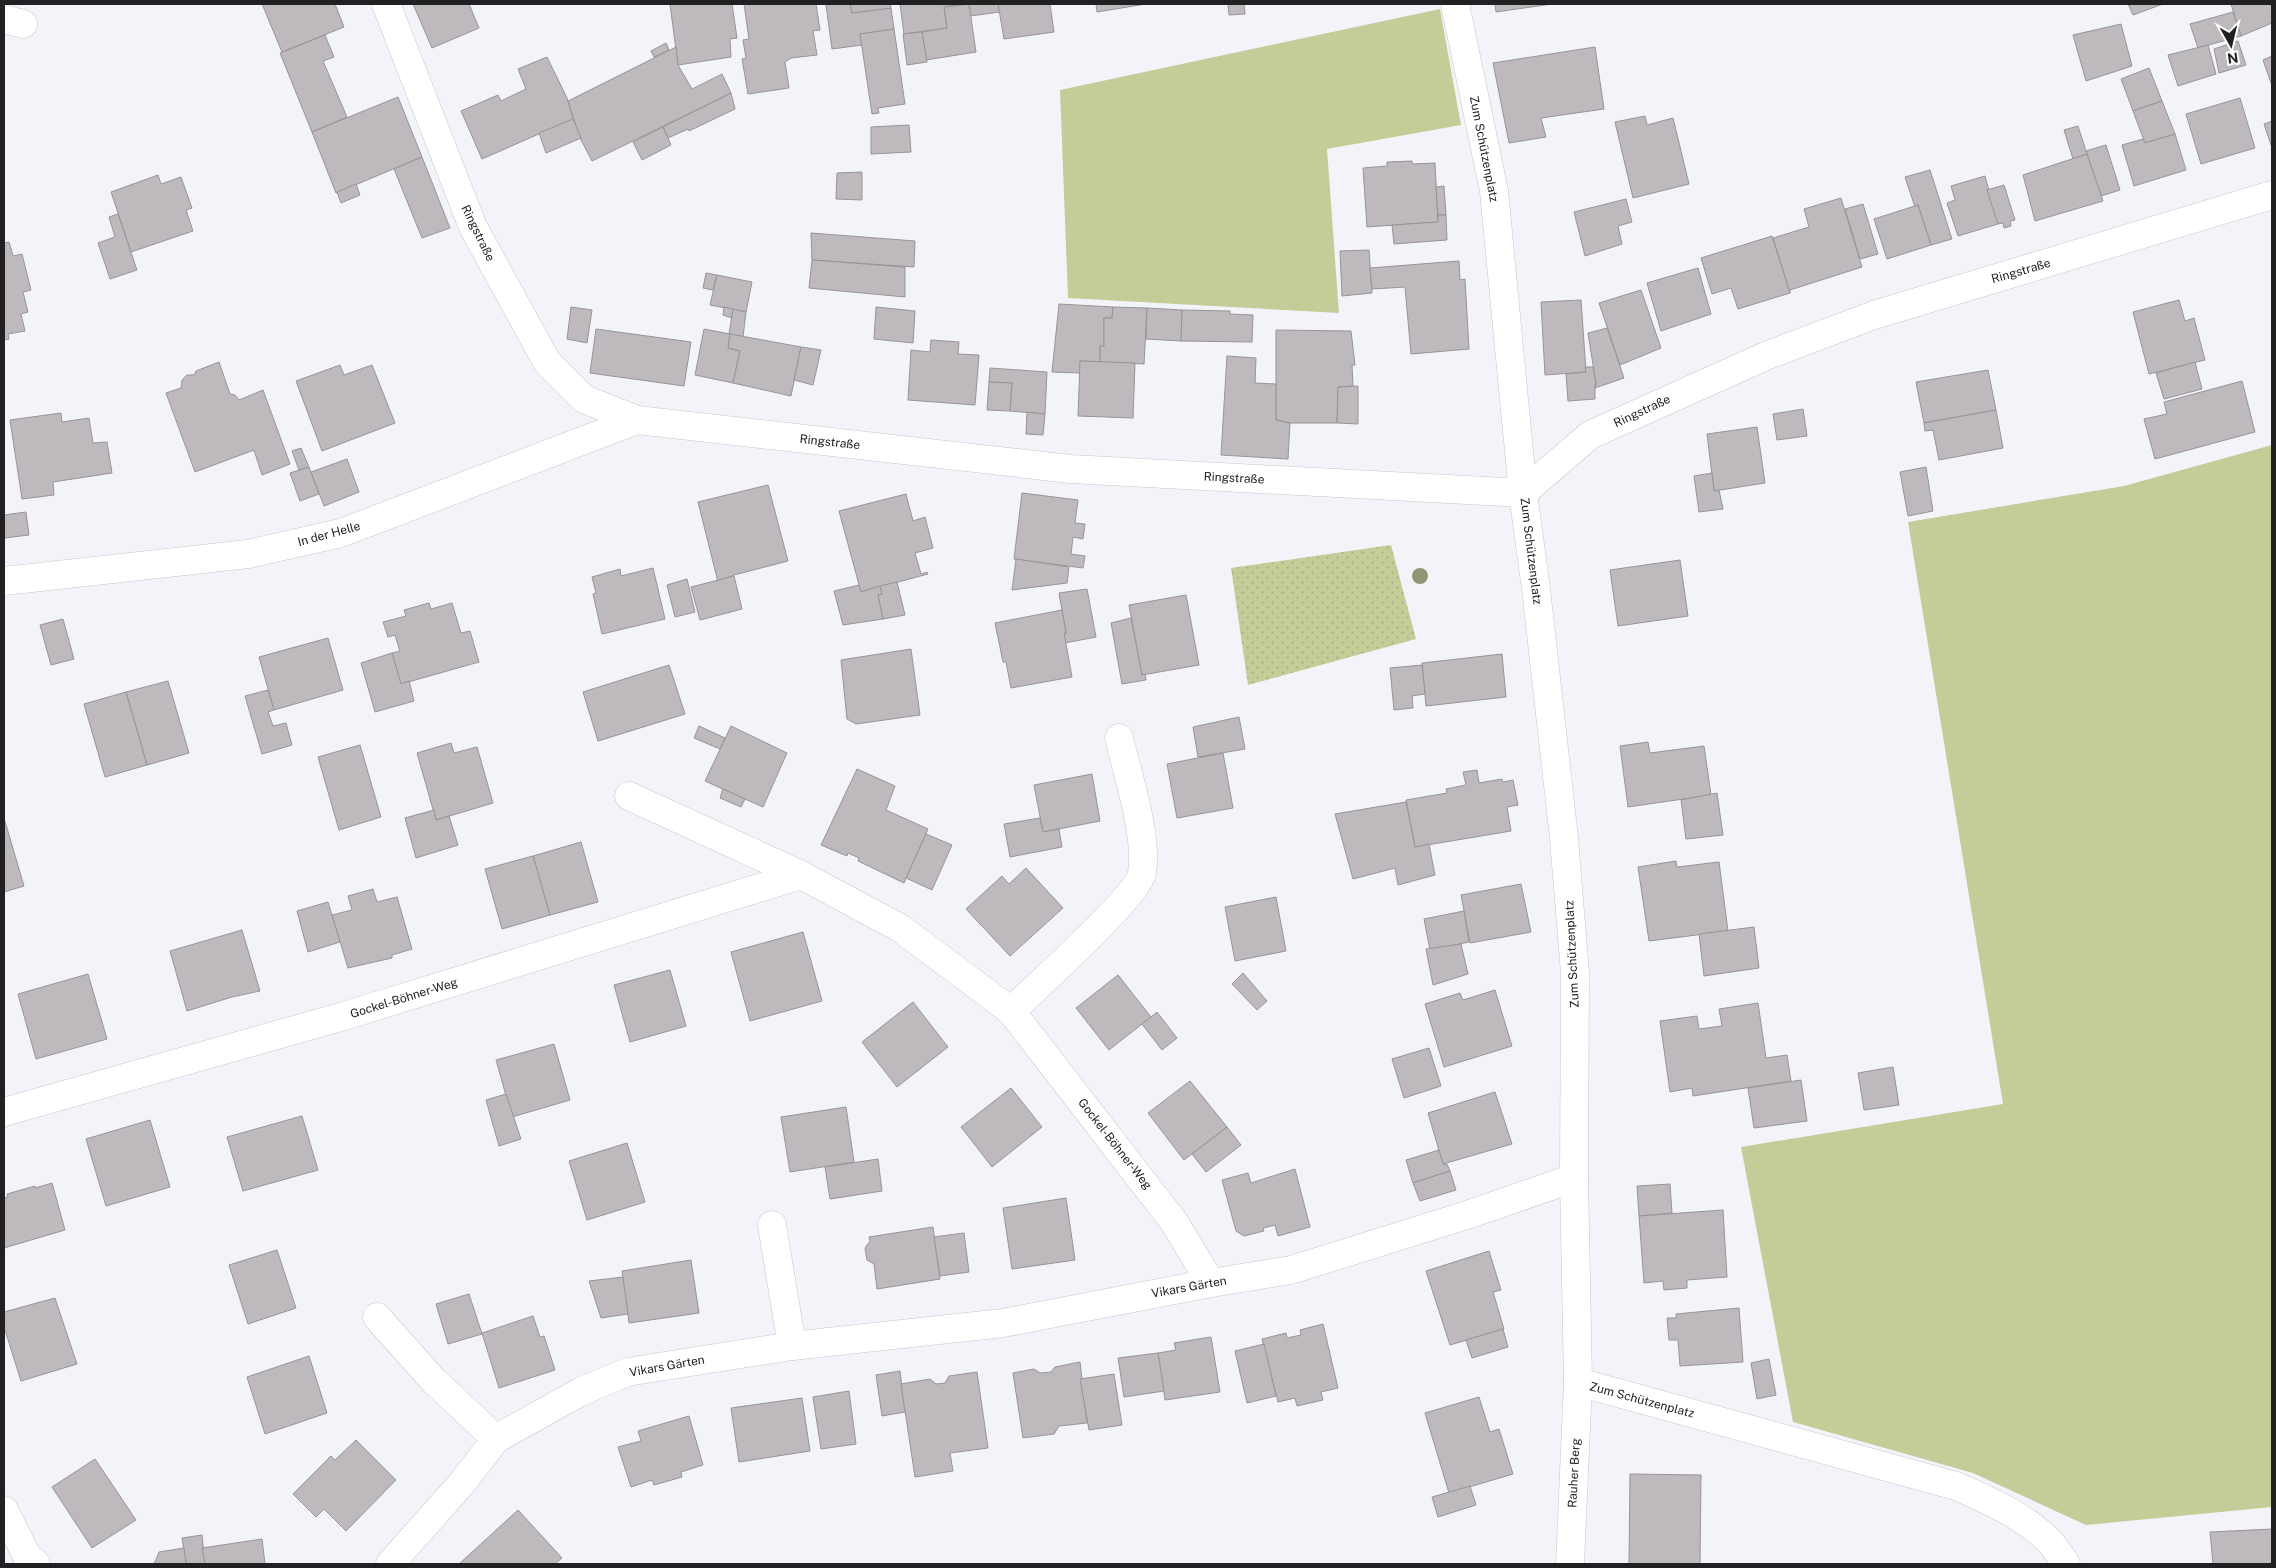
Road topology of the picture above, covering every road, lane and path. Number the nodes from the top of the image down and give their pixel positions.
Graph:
1 (386, 4) edge
2 (1455, 4) edge
3 (2272, 195) edge
4 (637, 420) junction
5 (1523, 493) junction
6 (4, 581) edge
7 (1119, 738) dead end
8 (629, 796) dead end
9 (801, 875) junction
10 (1011, 1011) junction
11 (4, 1112) edge
12 (1574, 1178) junction
13 (772, 1225) dead end
14 (1211, 1283) junction
15 (377, 1317) dead end
16 (792, 1346) junction
17 (1578, 1382) junction
18 (496, 1439) junction
19 (4, 1510) edge
20 (36, 1564) edge
21 (390, 1564) edge
22 (1570, 1564) edge
23 (2066, 1564) edge

1 - 4 street, Ringstraße
2 - 5 street, Zum Schützenplatz
3 - 5 street, Ringstraße
4 - 5 street, Ringstraße
4 - 6 street, In der Helle
5 - 12 street, Zum Schützenplatz
7 - 10 street
8 - 9 street, Gockel-Böhner-Weg
9 - 10 street, Gockel-Böhner-Weg
9 - 11 street, Gockel-Böhner-Weg
10 - 14 street, Gockel-Böhner-Weg
12 - 14 street, Vikars Gärten
12 - 17 street, Zum Schützenplatz
13 - 16 street
14 - 16 street, Vikars Gärten
15 - 18 street
16 - 18 street, Vikars Gärten
17 - 22 street, Rauher Berg
17 - 23 street, Zum Schützenplatz
18 - 21 street, Vikars Gärten
19 - 20 street

